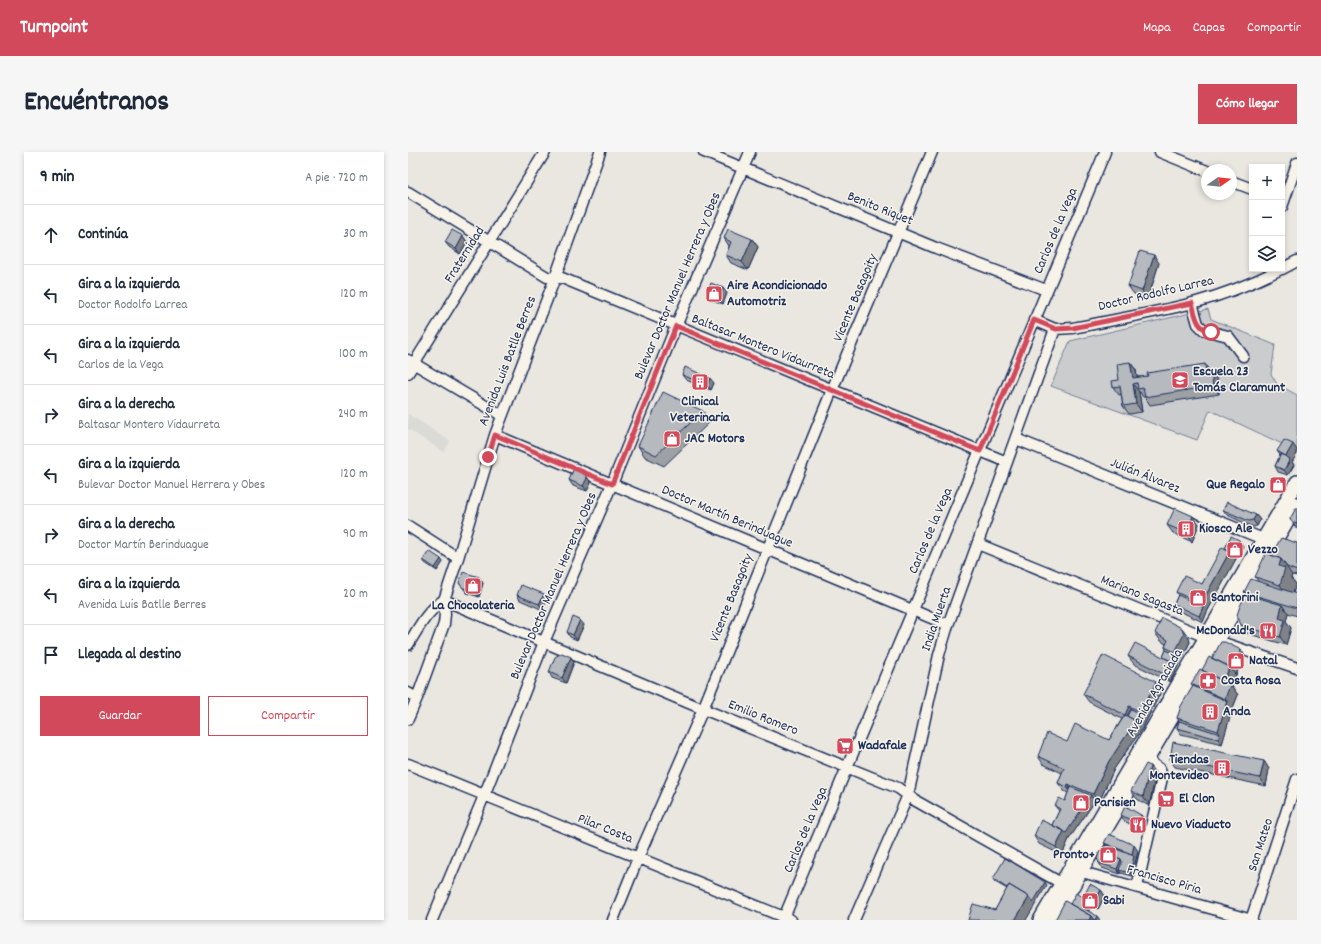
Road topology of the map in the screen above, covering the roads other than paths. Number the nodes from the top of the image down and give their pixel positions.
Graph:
1 (545, 152) edge
2 (600, 152) edge
3 (704, 152) edge
4 (750, 152) edge
5 (932, 152) edge
6 (1105, 152) edge
7 (1160, 152) edge
8 (1297, 163) edge
9 (743, 168) junction
10 (1201, 169) edge
11 (1237, 183) edge
12 (1249, 188) edge
13 (408, 192) edge
14 (1284, 200) edge
15 (900, 232) junction
16 (489, 243) junction
17 (1297, 261) edge
18 (1285, 267) edge
19 (1259, 272) edge
20 (1276, 272) edge
21 (555, 278) junction
22 (1256, 282) junction
23 (1046, 290) junction
24 (1192, 303) junction
25 (1034, 320) junction
26 (676, 326) junction
27 (1056, 329) junction
28 (1243, 356) dead end
29 (411, 362) edge
30 (408, 373) edge
31 (832, 390) junction
32 (501, 414) junction
33 (495, 435) junction
34 (1016, 439) junction
35 (980, 451) junction
36 (1007, 462) junction
37 (1297, 482) edge
38 (612, 484) junction
39 (1297, 504) edge
40 (408, 526) edge
41 (1263, 539) junction
42 (978, 544) junction
43 (767, 549) junction
44 (458, 558) junction
45 (444, 600) junction
46 (913, 611) junction
47 (948, 625) junction
48 (1211, 639) junction
49 (544, 642) junction
50 (408, 644) edge
51 (1297, 668) edge
52 (408, 692) edge
53 (417, 698) junction
54 (702, 709) junction
55 (408, 719) edge
56 (1147, 760) junction
57 (408, 764) edge
58 (848, 767) junction
59 (1297, 779) edge
60 (908, 795) junction
61 (484, 796) junction
62 (638, 858) junction
63 (1075, 870) junction
64 (1061, 883) junction
65 (1137, 887) junction
66 (786, 919) edge
67 (432, 920) edge
68 (613, 920) edge
69 (854, 920) edge
70 (1040, 920) edge
71 (1054, 920) edge
72 (1252, 920) edge

1 - 16 street, Fraternidad
2 - 21 street, Avenida Luis Batlle Berres
3 - 9 street, Benito Riquet
4 - 9 street, Bulevar Doctor Manuel Herrera y Obes
5 - 15 street, Vicente Basagoity
6 - 23 street, Carlos de la Vega
7 - 10 street
8 - 14 street
9 - 15 street, Benito Riquet
9 - 26 street, Bulevar Doctor Manuel Herrera y Obes
11 - 12 street
13 - 16 street, Baltasar Montero Vidaurreta
15 - 23 street, Benito Riquet
15 - 31 street, Vicente Basagoity
16 - 21 street, Baltasar Montero Vidaurreta
16 - 29 street, Fraternidad
17 - 18 street, Doctor Rodolfo Larrea
19 - 22 street
20 - 22 street, Doctor Rodolfo Larrea
21 - 26 street, Baltasar Montero Vidaurreta
21 - 32 street, Avenida Luis Batlle Berres
22 - 24 street, Doctor Rodolfo Larrea
23 - 25 street, Carlos de la Vega
24 - 27 street, Doctor Rodolfo Larrea
24 - 28 street
25 - 27 street, Doctor Rodolfo Larrea
25 - 35 street, Carlos de la Vega
26 - 31 street, Baltasar Montero Vidaurreta
26 - 38 street, Bulevar Doctor Manuel Herrera y Obes
27 - 34 street, India Muerta
29 - 30 street, Fraternidad
29 - 32 street
31 - 35 street, Baltasar Montero Vidaurreta
31 - 43 street, Vicente Basagoity
32 - 33 street, Avenida Luis Batlle Berres
33 - 38 street, Doctor Martín Berinduague
33 - 44 street, Avenida Luis Batlle Berres
34 - 36 street, India Muerta
34 - 41 street, Julián Álvarez
35 - 36 street, Baltasar Montero Vidaurreta
35 - 46 street, Carlos de la Vega
36 - 42 street, India Muerta
37 - 41 main road, Avenida Agraciada
38 - 43 street, Doctor Martín Berinduague
38 - 49 street, Bulevar Doctor Manuel Herrera y Obes
39 - 48 main road, Avenida Agraciada
40 - 44 street
41 - 48 main road, Avenida Agraciada
42 - 47 street, India Muerta
42 - 48 street, Mariano Sagasta
43 - 46 street, Doctor Martín Berinduague
43 - 54 street, Vicente Basagoity
44 - 45 street, Avenida Luis Batlle Berres
45 - 49 street, Emilio Romero
45 - 50 street
45 - 53 street, Avenida Luis Batlle Berres
46 - 47 street, Doctor Martín Berinduague
46 - 58 street, Carlos de la Vega
47 - 60 street, India Muerta
48 - 51 street, Mariano Sagasta
48 - 56 main road, Avenida Agraciada
48 - 63 main road, Avenida Agraciada
49 - 54 street, Emilio Romero
49 - 61 street, Bulevar Doctor Manuel Herrera y Obes
52 - 53 street
53 - 55 street, Avenida Luis Batlle Berres
54 - 58 street, Emilio Romero
54 - 62 street, Vicente Basagoity
56 - 63 main road, Avenida Agraciada
56 - 65 street
57 - 61 street, Pilar Costa
58 - 60 street, Emilio Romero
58 - 66 street, Carlos de la Vega
59 - 72 street, San Mateo
60 - 64 street, Emilio Romero
60 - 69 street, India Muerta
61 - 62 street, Pilar Costa
61 - 67 street, Bulevar Doctor Manuel Herrera y Obes
62 - 66 street, Pilar Costa
62 - 68 street, Vicente Basagoity
63 - 64 main road, Avenida Agraciada
63 - 65 street, Francisco Piria
63 - 71 main road, Avenida Agraciada
64 - 70 main road, Avenida Agraciada
65 - 72 street, Francisco Piria

